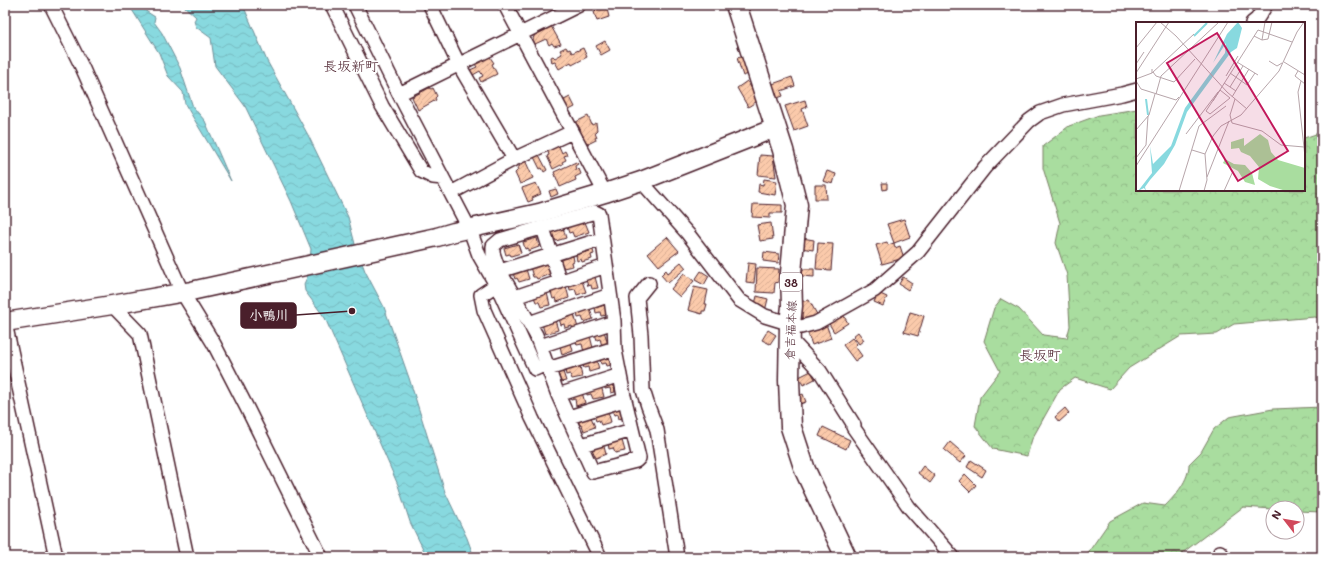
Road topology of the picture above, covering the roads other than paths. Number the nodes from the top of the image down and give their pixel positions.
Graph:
1 (51, 5) edge
2 (332, 5) edge
3 (355, 5) edge
4 (430, 5) edge
5 (505, 5) edge
6 (578, 5) edge
7 (736, 5) edge
8 (1266, 5) edge
9 (1253, 22) edge
10 (520, 35) junction
11 (459, 65) junction
12 (1136, 90) edge
13 (399, 94) junction
14 (775, 128) junction
15 (572, 132) junction
16 (514, 159) junction
17 (443, 178) junction
18 (641, 181) junction
19 (451, 193) junction
20 (605, 193) junction
21 (543, 228) junction
22 (470, 230) junction
23 (602, 239) junction
24 (551, 255) junction
25 (606, 266) junction
26 (500, 271) junction
27 (560, 282) junction
28 (649, 283) dead end
29 (496, 285) junction
30 (187, 292) junction
31 (610, 295) junction
32 (515, 298) junction
33 (112, 305) junction
34 (5, 322) edge
35 (529, 322) junction
36 (614, 322) junction
37 (790, 332) junction
38 (540, 346) junction
39 (615, 348) junction
40 (547, 367) junction
41 (620, 375) junction
42 (558, 395) junction
43 (624, 400) junction
44 (569, 417) junction
45 (632, 430) junction
46 (582, 445) junction
47 (56, 557) edge
48 (187, 557) edge
49 (321, 557) edge
50 (600, 557) edge
51 (677, 557) edge
52 (846, 557) edge
53 (953, 557) edge

1 - 30 street
2 - 17 street
3 - 13 street
4 - 11 street
5 - 10 street
6 - 10 street
7 - 14 main road, 倉吉福本線 / 38
8 - 9 street
10 - 11 street
10 - 15 street
11 - 13 street
11 - 16 street
12 - 37 street
13 - 17 street
14 - 18 street
14 - 37 main road, 倉吉福本線 / 38
15 - 16 street
15 - 20 street
16 - 19 street
17 - 19 street
18 - 20 street
18 - 37 street
19 - 22 street
20 - 22 street
21 - 23 street
21 - 24 street
21 - 26 street
22 - 29 street
22 - 30 street
23 - 24 street
23 - 25 street
24 - 26 street
24 - 27 street
25 - 27 street
25 - 31 street
26 - 32 street
27 - 32 street
28 - 51 street
29 - 40 street
29 - 50 street
30 - 33 street
30 - 49 street
31 - 35 street
31 - 36 street
32 - 35 street
33 - 34 street
33 - 48 street
34 - 47 street
35 - 38 street
36 - 38 street
36 - 39 street
37 - 52 main road, 倉吉福本線 / 38
37 - 53 street
38 - 40 street
39 - 40 street
39 - 41 street
40 - 42 street
41 - 42 street
41 - 43 street
42 - 44 street
43 - 44 street
43 - 45 street
44 - 46 street
45 - 46 street
45 - 46 street

